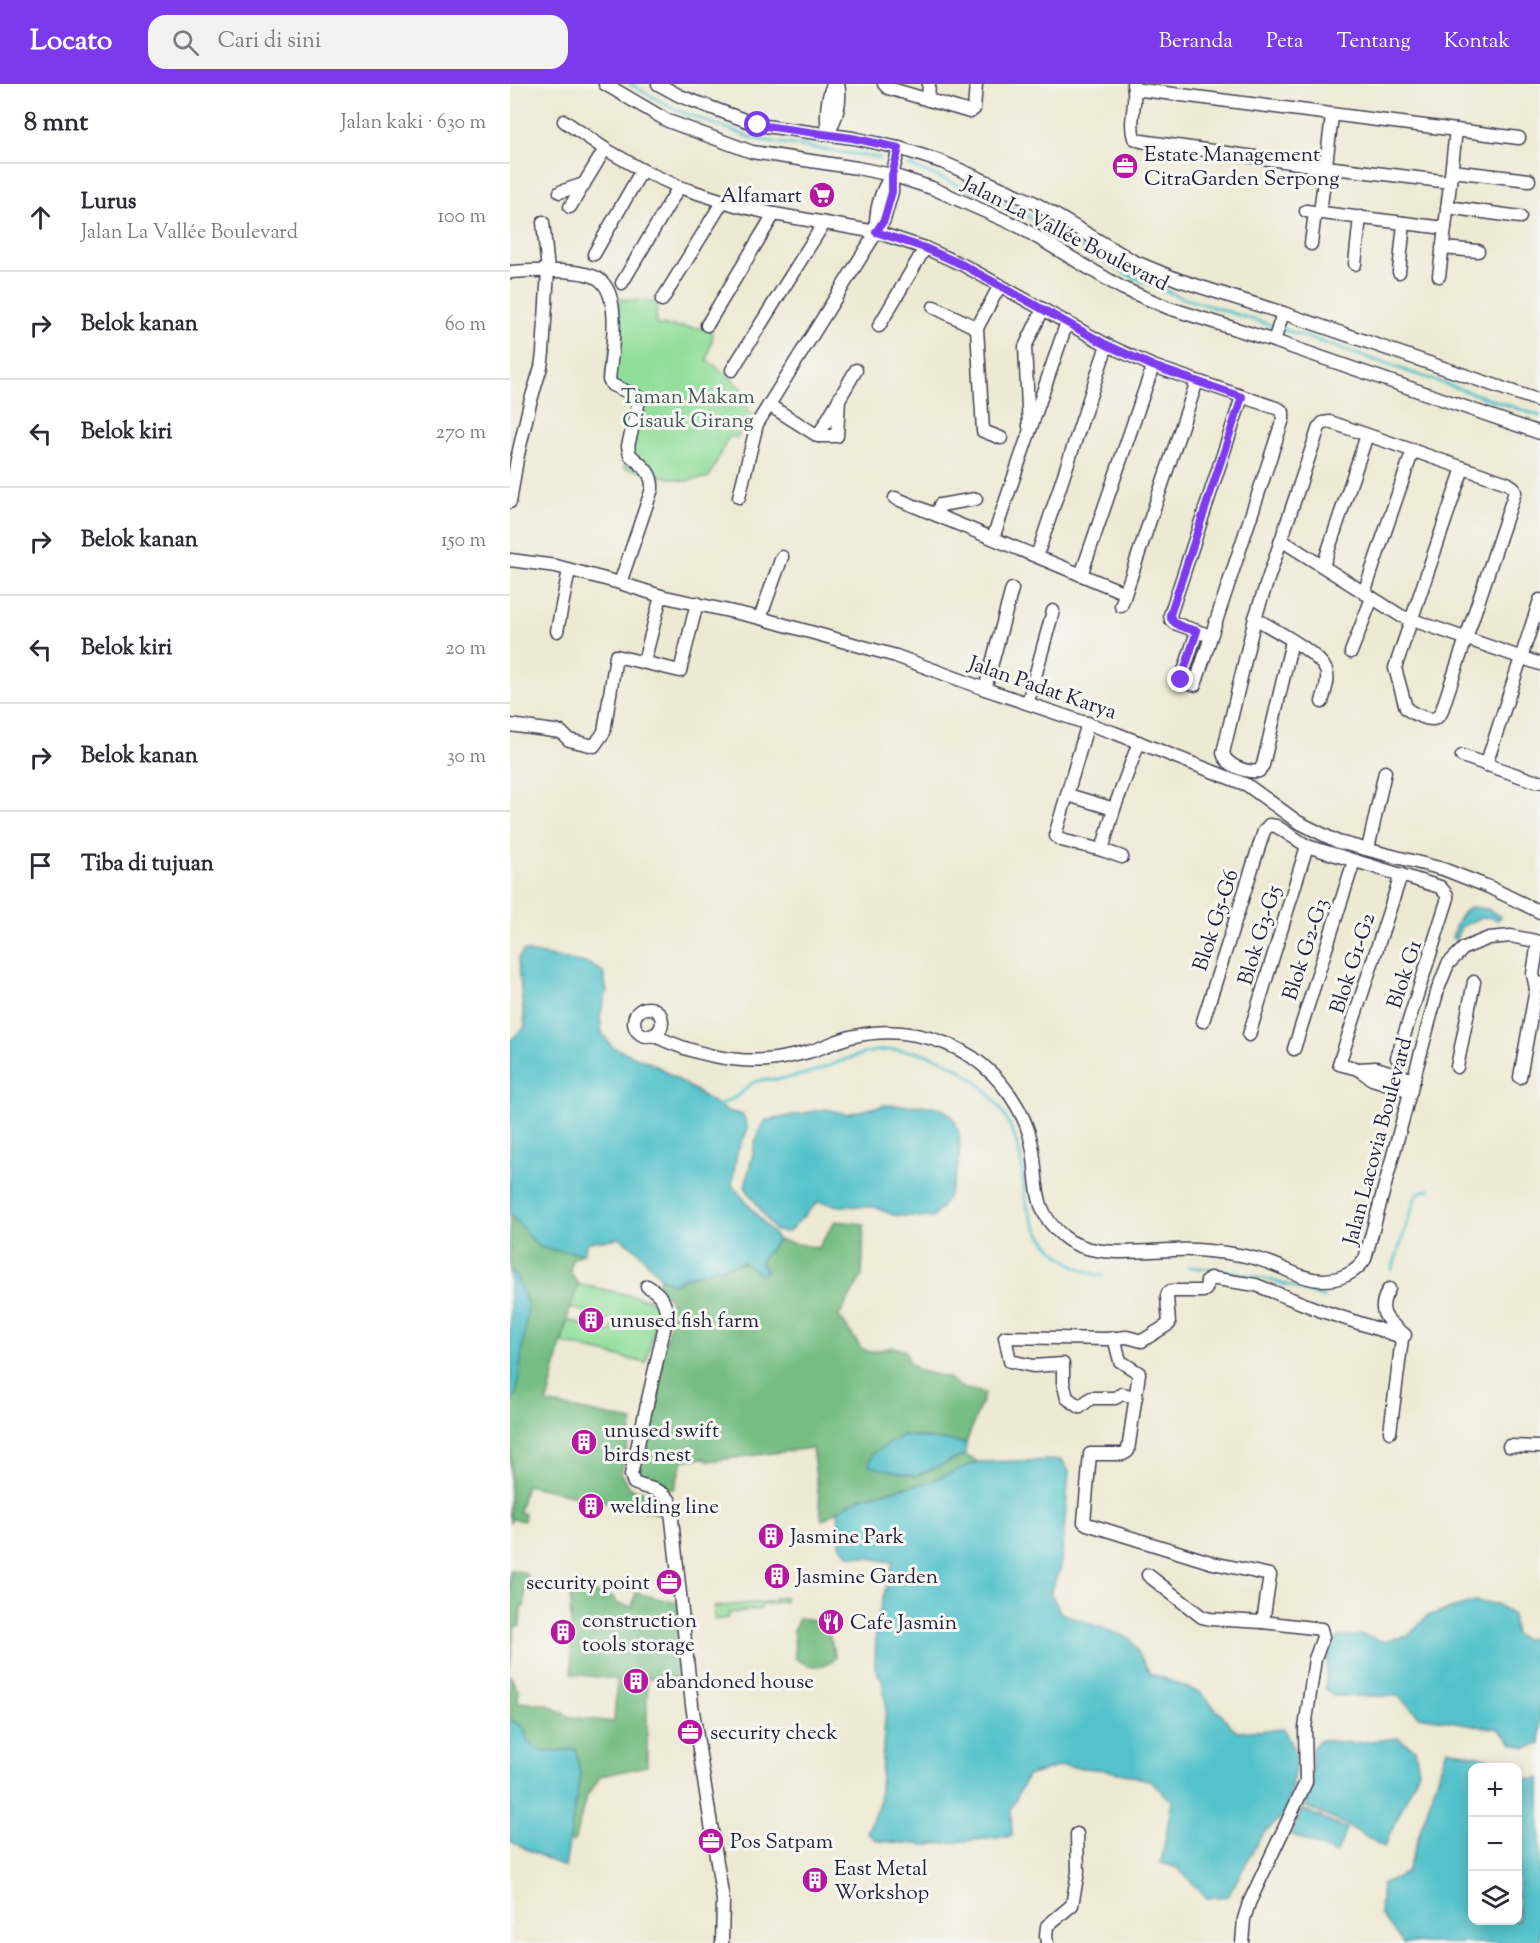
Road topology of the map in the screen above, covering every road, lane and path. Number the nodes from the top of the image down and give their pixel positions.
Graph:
1 (605, 84) edge
2 (658, 84) edge
3 (836, 84) edge
4 (884, 84) edge
5 (929, 84) edge
6 (976, 84) edge
7 (1133, 87) edge
8 (928, 100) junction
9 (1332, 116) junction
10 (564, 121) dead end
11 (1456, 130) junction
12 (828, 134) junction
13 (1519, 138) dead end
14 (899, 148) junction
15 (605, 149) junction
16 (1326, 167) junction
17 (642, 170) junction
18 (892, 175) junction
19 (1451, 176) junction
20 (1529, 180) dead end
21 (584, 184) junction
22 (680, 187) junction
23 (560, 192) dead end
24 (723, 201) junction
25 (570, 207) dead end
26 (1447, 207) junction
27 (1314, 212) junction
28 (774, 214) junction
29 (1520, 217) dead end
30 (1360, 218) junction
31 (543, 222) dead end
32 (824, 223) junction
33 (1404, 223) junction
34 (1445, 228) junction
35 (876, 232) junction
36 (1311, 244) dead end
37 (925, 248) junction
38 (1442, 248) junction
39 (1478, 251) dead end
40 (594, 254) dead end
41 (1355, 264) dead end
42 (548, 270) junction
43 (510, 272) edge
44 (1399, 272) dead end
45 (1439, 276) dead end
46 (622, 283) dead end
47 (1000, 285) junction
48 (662, 300) dead end
49 (934, 307) dead end
50 (1043, 309) junction
51 (1284, 313) junction
52 (1067, 322) junction
53 (707, 325) dead end
54 (879, 326) dead end
55 (977, 328) junction
56 (1274, 341) junction
57 (1107, 345) junction
58 (1153, 366) junction
59 (732, 370) dead end
60 (856, 370) dead end
61 (1197, 381) junction
62 (1242, 397) junction
63 (1540, 401) edge
64 (769, 405) junction
65 (1540, 432) edge
66 (1029, 433) junction
67 (1367, 435) junction
68 (1001, 438) dead end
69 (1413, 450) junction
70 (1463, 468) junction
71 (739, 497) dead end
72 (895, 498) dead end
73 (976, 499) dead end
74 (510, 501) edge
75 (937, 515) junction
76 (993, 538) junction
77 (1281, 540) junction
78 (1037, 556) junction
79 (782, 557) dead end
80 (510, 560) edge
81 (1323, 566) junction
82 (569, 570) junction
83 (1081, 574) junction
84 (620, 583) junction
85 (1012, 589) dead end
86 (1125, 593) junction
87 (1368, 595) junction
88 (661, 596) junction
89 (1540, 600) edge
90 (697, 603) junction
91 (1121, 606) dead end
92 (1053, 611) dead end
93 (760, 618) junction
94 (1255, 618) junction
95 (1411, 620) junction
96 (556, 631) dead end
97 (1197, 631) junction
98 (1210, 635) junction
99 (1466, 639) junction
100 (1292, 641) junction
101 (1351, 652) dead end
102 (1521, 658) junction
103 (644, 662) junction
104 (1540, 664) edge
105 (985, 689) junction
106 (1028, 702) junction
107 (1322, 702) dead end
108 (1088, 723) junction
109 (510, 725) edge
110 (1139, 742) junction
111 (1462, 756) dead end
112 (1486, 765) junction
113 (1385, 772) dead end
114 (1540, 781) edge
115 (1068, 795) junction
116 (1114, 809) junction
117 (1307, 846) junction
118 (1368, 849) junction
119 (1102, 850) junction
120 (1122, 857) dead end
121 (1354, 861) junction
122 (1401, 875) junction
123 (1540, 912) edge
124 (1539, 942) edge
125 (1474, 982) dead end
126 (1538, 986) edge
127 (1203, 1021) dead end
128 (654, 1035) dead end
129 (1249, 1035) dead end
130 (1294, 1049) dead end
131 (1397, 1058) dead end
132 (1457, 1067) dead end
133 (1520, 1077) dead end
134 (1413, 1085) junction
135 (647, 1286) dead end
136 (1389, 1289) dead end
137 (1114, 1338) junction
138 (1402, 1339) junction
139 (1136, 1396) junction
140 (1390, 1432) dead end
141 (1509, 1446) dead end
142 (1540, 1447) edge
143 (1148, 1575) dead end
144 (1263, 1622) junction
145 (1077, 1834) dead end
146 (722, 1943) edge
147 (1047, 1943) edge
148 (1242, 1943) edge

1 - 18 street, Jalan La Vallée Boulevard
2 - 12 street, Jalan La Vallée Boulevard
3 - 12 street
4 - 8 street
5 - 8 street
6 - 8 street
7 - 9 street
7 - 16 street
9 - 11 street
9 - 16 street
10 - 15 street
11 - 13 street
11 - 19 street
12 - 14 street, Jalan La Vallée Boulevard
14 - 18 street
14 - 51 street, Jalan La Vallée Boulevard
15 - 17 street
15 - 21 street
16 - 19 street
16 - 27 street
17 - 22 street
17 - 40 street
18 - 35 street
18 - 56 street, Jalan La Vallée Boulevard
19 - 20 street
19 - 26 street
21 - 23 street
21 - 25 street
22 - 24 street
22 - 46 street
24 - 28 street
24 - 48 street
26 - 29 street
26 - 34 street
27 - 30 street
27 - 36 street
28 - 32 street
28 - 53 street
30 - 33 street
30 - 41 street
31 - 42 street
32 - 35 street
32 - 59 street
33 - 34 street
33 - 44 street
34 - 38 street
35 - 37 street
35 - 64 street
37 - 47 street
37 - 54 street
38 - 39 street
38 - 45 street
42 - 43 street
42 - 74 street
42 - 84 street
47 - 50 street
47 - 55 street
49 - 55 street
50 - 52 street
50 - 66 street
51 - 56 street
51 - 63 street, Jalan La Vallée Boulevard
52 - 57 street
52 - 66 street
55 - 68 street
56 - 65 street, Jalan La Vallée Boulevard
57 - 58 street
57 - 78 street
58 - 61 street
58 - 83 street
60 - 64 street
61 - 62 street
61 - 86 street
62 - 97 street
62 - 98 street
64 - 71 street
66 - 76 street
67 - 69 street
67 - 77 street
67 - 81 street
69 - 70 street
69 - 87 street
70 - 95 street
70 - 99 street
72 - 75 street
73 - 75 street
75 - 76 street
76 - 78 street
77 - 81 street
77 - 94 street
78 - 83 street
79 - 93 street
80 - 82 street, Jalan Padat Karya
81 - 87 street
82 - 84 street, Jalan Padat Karya
82 - 96 street
83 - 86 street
84 - 88 street, Jalan Padat Karya
85 - 105 street
86 - 91 street
87 - 95 street
87 - 101 street
88 - 90 street, Jalan Padat Karya
88 - 103 street
89 - 102 street
90 - 93 street, Jalan Padat Karya
90 - 103 street
92 - 106 street
93 - 105 street, Jalan Padat Karya
94 - 100 street
94 - 100 street
95 - 99 street
95 - 99 street
97 - 98 street
97 - 98 street
99 - 102 street
100 - 107 street
102 - 104 street
102 - 112 street
103 - 109 street
105 - 106 street, Jalan Padat Karya
106 - 108 street, Jalan Padat Karya
108 - 110 street, Jalan Padat Karya
108 - 115 street
110 - 116 street
110 - 118 street, Jalan Padat Karya
111 - 112 street
112 - 114 street
113 - 118 street
115 - 116 street
115 - 119 street
116 - 119 street
117 - 121 street
117 - 127 street, Blok G5-G6
117 - 129 street, Blok G3-G5
118 - 123 street, Jalan Padat Karya
119 - 120 street
121 - 122 street
121 - 130 street, Blok G2-G3
122 - 131 street, Blok G1
122 - 134 street, Blok G1-G2
124 - 126 street
124 - 134 street, Jalan Lacovia Boulevard
125 - 132 street
126 - 133 street
128 - 134 street, Jalan Lacovia Boulevard
135 - 146 street
136 - 138 street
137 - 138 street
137 - 139 street
137 - 139 street
138 - 140 street
139 - 144 street
141 - 142 street
143 - 144 street
144 - 148 street
145 - 147 street

